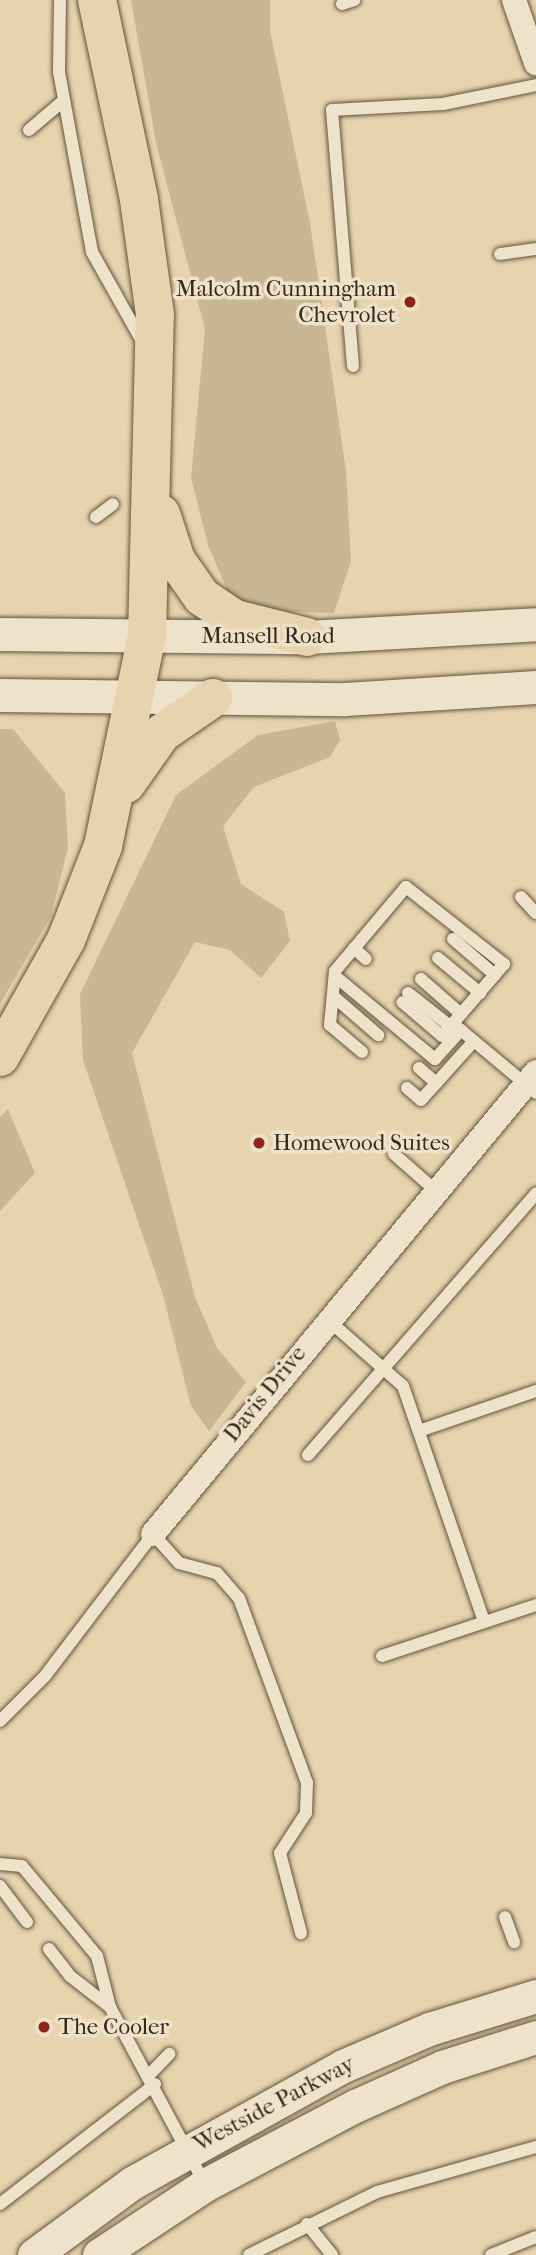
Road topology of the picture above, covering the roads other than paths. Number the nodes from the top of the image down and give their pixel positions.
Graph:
1 (60, 0) edge
2 (97, 0) edge
3 (514, 0) edge
4 (536, 63) edge
5 (536, 85) edge
6 (62, 102) junction
7 (29, 130) dead end
8 (536, 249) edge
9 (500, 254) dead end
10 (353, 366) dead end
11 (158, 387) junction
12 (154, 488) junction
13 (113, 503) dead end
14 (96, 517) dead end
15 (536, 624) edge
16 (0, 634) edge
17 (148, 636) junction
18 (307, 637) junction
19 (536, 687) edge
20 (445, 694) junction
21 (0, 695) edge
22 (138, 697) junction
23 (213, 698) junction
24 (536, 704) edge
25 (116, 805) junction
26 (522, 897) dead end
27 (386, 911) junction
28 (536, 913) edge
29 (396, 921) dead end
30 (368, 932) junction
31 (379, 942) dead end
32 (451, 942) dead end
33 (351, 953) junction
34 (438, 958) dead end
35 (362, 963) dead end
36 (335, 976) junction
37 (493, 978) junction
38 (421, 979) dead end
39 (480, 993) junction
40 (333, 996) junction
41 (405, 997) dead end
42 (453, 1026) junction
43 (378, 1035) dead end
44 (474, 1041) junction
45 (362, 1052) dead end
46 (0, 1057) edge
47 (419, 1068) dead end
48 (436, 1083) junction
49 (533, 1083) edge
50 (407, 1088) dead end
51 (394, 1154) dead end
52 (436, 1191) junction
53 (536, 1194) edge
54 (327, 1320) junction
55 (382, 1367) junction
56 (536, 1391) edge
57 (419, 1431) junction
58 (308, 1455) dead end
59 (153, 1534) junction
60 (536, 1605) edge
61 (484, 1621) junction
62 (382, 1656) dead end
63 (0, 1721) edge
64 (0, 1864) edge
65 (0, 1886) edge
66 (505, 1917) dead end
67 (27, 1922) dead end
68 (301, 1933) dead end
69 (514, 1942) dead end
70 (49, 1950) dead end
71 (536, 1996) edge
72 (110, 2007) junction
73 (536, 2038) edge
74 (169, 2054) dead end
75 (152, 2079) junction
76 (536, 2147) edge
77 (186, 2150) junction
78 (205, 2185) junction
79 (0, 2204) edge
80 (307, 2224) junction
81 (536, 2238) edge
82 (34, 2255) edge
83 (99, 2255) edge
84 (249, 2255) edge
85 (332, 2255) edge
86 (491, 2255) edge

1 - 6 lane
2 - 11 highway
3 - 4 street
5 - 10 lane
6 - 7 lane
6 - 11 lane
8 - 9 lane
11 - 12 highway
12 - 17 highway
12 - 18 highway
13 - 14 lane
15 - 18 main road, Mansell Road
16 - 17 main road, Mansell Road
17 - 18 main road, Mansell Road
17 - 22 highway
19 - 20 main road
20 - 23 main road
20 - 24 main road
21 - 22 main road
22 - 23 main road
22 - 25 highway
23 - 25 highway
25 - 46 highway
26 - 28 lane
27 - 29 lane
27 - 30 lane
27 - 37 lane
30 - 31 lane
30 - 33 lane
32 - 37 lane
33 - 35 lane
33 - 36 lane
34 - 39 lane
36 - 40 lane
36 - 42 lane
37 - 39 lane
38 - 42 lane
39 - 42 lane
40 - 43 lane
40 - 45 lane
41 - 42 lane
42 - 44 lane
44 - 48 lane
44 - 49 lane
47 - 48 lane
48 - 50 lane
49 - 52 street, Davis Drive
51 - 52 lane
52 - 54 street, Davis Drive
53 - 55 lane
54 - 55 lane
54 - 59 street, Davis Drive
55 - 57 lane
55 - 58 lane
56 - 57 lane
57 - 61 lane
59 - 63 lane, Davis Drive
59 - 68 lane
60 - 61 lane
61 - 62 lane
64 - 72 lane
65 - 67 lane
66 - 69 lane
70 - 72 lane
71 - 77 main road, Westside Parkway
72 - 75 lane
73 - 78 main road, Westside Parkway
74 - 75 lane
75 - 77 lane
75 - 79 lane
76 - 80 lane
77 - 78 lane
77 - 82 main road, Westside Parkway
78 - 83 main road, Westside Parkway
80 - 84 lane
80 - 85 lane
81 - 86 lane

